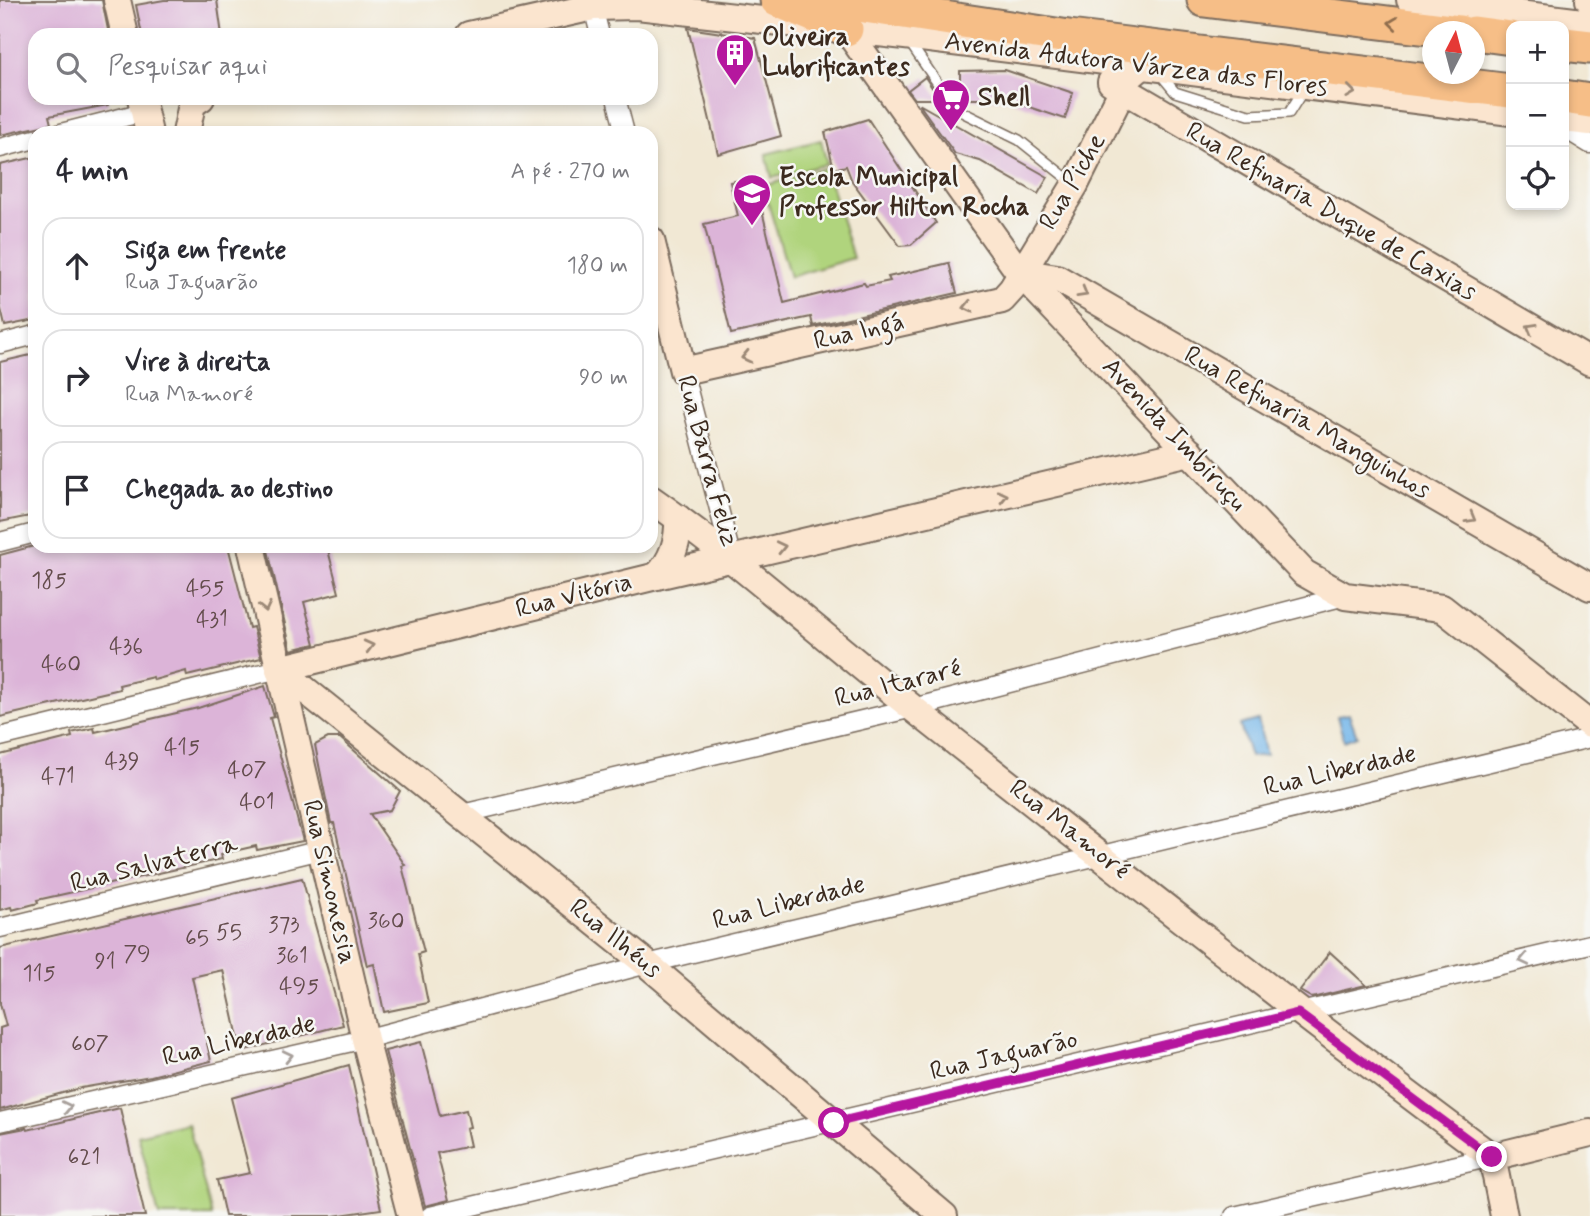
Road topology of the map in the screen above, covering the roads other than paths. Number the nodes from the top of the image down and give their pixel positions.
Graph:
1 (117, 0) edge
2 (776, 0) edge
3 (825, 0) edge
4 (1204, 0) edge
5 (1410, 0) edge
6 (593, 7) junction
7 (1590, 23) edge
8 (1422, 27) edge
9 (123, 28) edge
10 (500, 28) edge
11 (598, 28) edge
12 (846, 29) junction
13 (1485, 34) edge
14 (905, 36) junction
15 (1506, 37) edge
16 (1569, 45) edge
17 (1590, 47) edge
18 (1074, 57) junction
19 (1149, 67) junction
20 (1506, 90) edge
21 (1124, 91) junction
22 (1569, 98) edge
23 (1590, 101) edge
24 (192, 105) edge
25 (618, 105) edge
26 (1506, 112) edge
27 (145, 114) edge
28 (1569, 120) edge
29 (1590, 122) edge
30 (92, 126) edge
31 (161, 126) edge
32 (187, 126) edge
33 (623, 126) edge
34 (1569, 131) edge
35 (28, 141) edge
36 (1590, 144) edge
37 (0, 148) edge
38 (1075, 185) junction
39 (658, 269) edge
40 (1019, 272) junction
41 (28, 337) edge
42 (0, 344) edge
43 (1590, 362) edge
44 (683, 371) junction
45 (1191, 452) junction
46 (658, 504) edge
47 (678, 518) junction
48 (28, 535) edge
49 (0, 542) edge
50 (253, 553) edge
51 (732, 559) junction
52 (657, 576) junction
53 (1590, 587) edge
54 (1345, 596) junction
55 (326, 656) junction
56 (279, 668) junction
57 (304, 704) junction
58 (913, 708) junction
59 (1590, 725) edge
60 (0, 737) edge
61 (1590, 738) edge
62 (461, 814) junction
63 (321, 850) junction
64 (1102, 855) junction
65 (0, 928) edge
66 (1590, 944) edge
67 (647, 964) junction
68 (1303, 1012) junction
69 (365, 1039) junction
70 (0, 1122) edge
71 (834, 1123) junction
72 (1590, 1133) edge
73 (1492, 1157) junction
74 (411, 1216) edge
75 (430, 1216) edge
76 (944, 1216) edge
77 (1234, 1216) edge
78 (1504, 1216) edge

1 - 9 street
2 - 12 highway
3 - 20 highway
8 -> 4 highway
5 - 7 street
6 - 10 street, Avenida Adutora Várzea das Flores
6 - 11 street
6 - 12 street, Avenida Adutora Várzea das Flores
12 - 14 street, Avenida Adutora Várzea das Flores
12 - 40 street, Avenida Imbiruçu
13 - 15 highway
14 - 18 street, Avenida Adutora Várzea das Flores
14 - 38 lane
16 - 17 highway
18 - 19 street, Avenida Adutora Várzea das Flores
18 - 21 street, Rua Refinaria Duque de Caxias
19 - 21 street, Rua Piche
19 -> 26 street, Avenida Adutora Várzea das Flores
21 - 38 street, Rua Piche
43 -> 21 street, Rua Refinaria Duque de Caxias
22 - 23 highway
24 - 32 street
25 - 33 street
27 - 30 street
27 - 31 street
28 - 29 street
34 - 36 street
35 - 37 street
38 - 40 street, Rua Piche
39 - 44 street, Rua Barra Feliz
40 -> 44 street, Rua Ingá
40 - 45 street, Avenida Imbiruçu
40 -> 53 street, Rua Refinaria Manguinhos
41 - 42 street
44 - 51 street, Rua Barra Feliz
51 -> 45 street, Rua Vitória
45 - 54 street, Avenida Imbiruçu
46 - 47 street, Rua Mamoré
47 - 51 street, Rua Mamoré
47 - 52 street
48 - 49 street
50 -> 56 street, Rua Simonesia
51 - 52 street, Rua Vitória
51 - 58 street, Rua Mamoré
55 -> 52 street, Rua Vitória
54 - 58 street, Rua Itararé
54 - 59 street, Avenida Imbiruçu
55 - 56 street, Rua Vitória
55 - 57 street
56 - 57 street, Rua Simonesia
56 - 57 street, Rua Ilhéus
56 - 60 street, Rua Vitória
57 - 62 street, Rua Ilhéus
57 - 63 street, Rua Simonesia
58 - 62 street, Rua Itararé
58 - 64 street, Rua Mamoré
61 - 64 street, Rua Liberdade
62 - 67 street, Rua Ilhéus
63 - 65 street, Rua Salvaterra
63 - 69 street, Rua Simonesia
64 - 67 street, Rua Liberdade
64 - 68 street, Rua Mamoré
66 -> 68 street, Rua Jaguarão
67 - 69 street, Rua Liberdade
67 - 71 street, Rua Ilhéus
68 - 71 street, Rua Jaguarão
68 - 73 street, Rua Mamoré
70 -> 69 street, Rua Liberdade
69 - 74 street, Rua Simonesia
71 - 75 street, Rua Jaguarão
71 - 76 street, Rua Ilhéus
72 - 73 street
73 - 77 street
73 - 78 street

